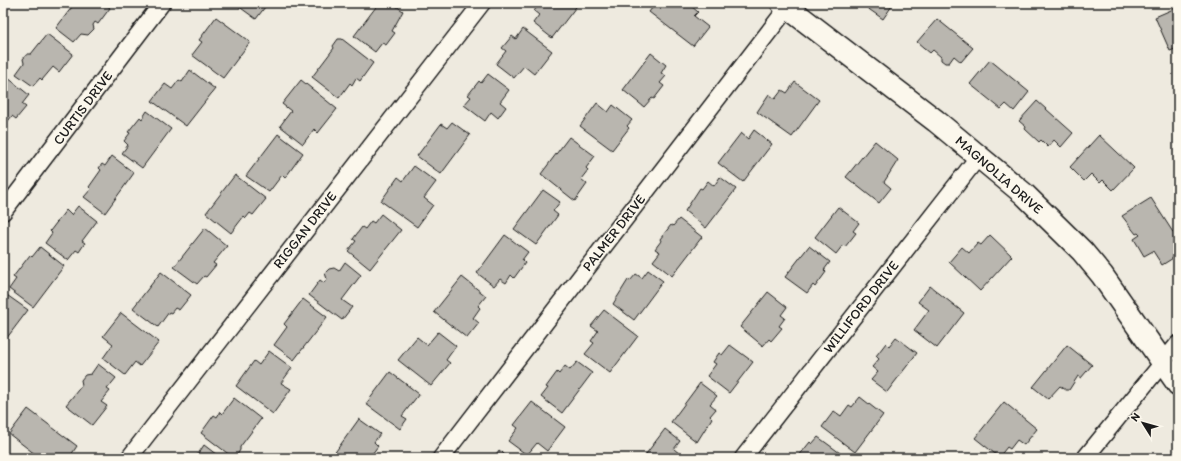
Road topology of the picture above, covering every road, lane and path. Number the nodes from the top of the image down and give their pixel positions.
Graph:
1 (162, 3) edge
2 (482, 3) edge
3 (787, 5) edge
4 (979, 156) junction
5 (3, 212) edge
6 (1178, 344) edge
7 (1163, 362) junction
8 (1178, 384) edge
9 (129, 458) edge
10 (441, 458) edge
11 (743, 458) edge
12 (1085, 458) edge

1 - 5 street, CURTIS DRIVE
2 - 9 street, RIGGAN DRIVE
3 - 4 street, MAGNOLIA DRIVE
3 - 10 street, PALMER DRIVE
4 - 7 street, MAGNOLIA DRIVE
4 - 11 street, WILLIFORD DRIVE
6 - 7 street
7 - 8 street, MAGNOLIA DRIVE
7 - 12 street

